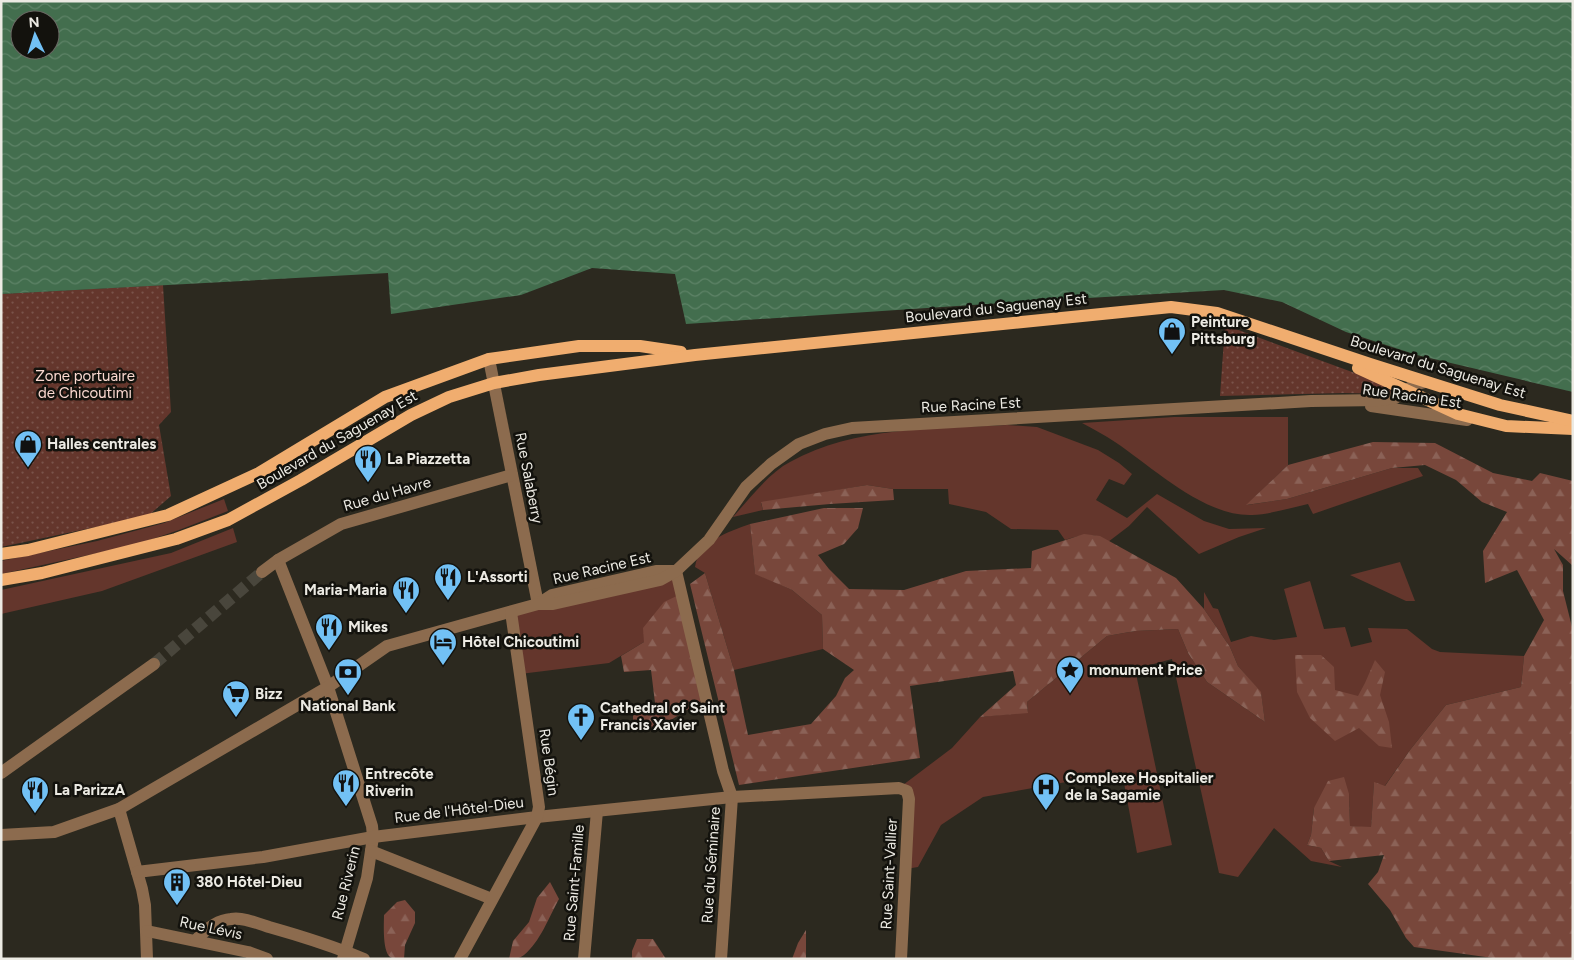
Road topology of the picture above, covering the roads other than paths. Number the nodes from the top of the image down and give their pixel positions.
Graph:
1 (1296, 340) junction
2 (696, 355) junction
3 (489, 359) junction
4 (1425, 382) junction
5 (494, 383) junction
6 (1407, 391) junction
7 (1326, 401) junction
8 (1573, 421) edge
9 (1494, 424) junction
10 (1573, 429) edge
11 (512, 474) junction
12 (1, 554) edge
13 (278, 560) junction
14 (676, 571) junction
15 (262, 572) tunnel mouth
16 (1, 580) edge
17 (538, 604) junction
18 (511, 612) junction
19 (154, 664) tunnel mouth
20 (328, 687) junction
21 (1, 773) edge
22 (907, 791) joint
23 (732, 797) junction
24 (119, 809) junction
25 (597, 811) junction
26 (537, 817) junction
27 (1, 835) edge
28 (373, 837) junction
29 (371, 851) junction
30 (136, 872) junction
31 (492, 899) junction
32 (146, 930) junction
33 (196, 940) junction
34 (344, 955) edge
35 (583, 956) edge
36 (147, 959) edge
37 (268, 959) edge
38 (364, 959) edge
39 (460, 959) edge
40 (721, 959) edge
41 (902, 959) edge

1 - 2 main road, Boulevard du Saguenay Est
1 - 4 main road, Boulevard du Saguenay Est
1 - 6 main road, Boulevard du Saguenay Est
2 - 3 main road, Boulevard du Saguenay Est
2 - 5 main road, Boulevard du Saguenay Est
3 - 5 street, Rue Salaberry
3 - 12 main road, Boulevard du Saguenay Est
4 - 6 street, Rue Racine Est
4 - 8 main road, Boulevard du Saguenay Est
5 - 11 street, Rue Salaberry
5 - 16 main road, Boulevard du Saguenay Est
6 - 7 street, Rue Racine Est
6 - 9 main road, Boulevard du Saguenay Est
7 - 9 street, Rue Racine Est
7 - 14 street, Rue Racine Est
9 - 10 main road, Boulevard du Saguenay Est
11 - 13 street, Rue du Havre
11 - 17 street, Rue Salaberry
13 - 15 street, Rue du Havre
13 - 20 street, Rue Riverin
14 - 17 street, Rue Racine Est
14 - 23 street, Rue du Séminaire
17 - 18 street, Rue Racine Est
18 - 20 street, Rue Racine Est
18 - 26 street, Rue Bégin
19 - 21 street
20 - 24 street, Rue Racine Est
20 - 28 street, Rue Riverin
22 - 23 street, Rue de l'Hôtel-Dieu
22 - 41 street, Rue Saint-Vallier
23 - 25 street, Rue de l'Hôtel-Dieu
23 - 40 street, Rue du Séminaire
24 - 27 street, Rue Racine Est
24 - 30 street
25 - 26 street, Rue de l'Hôtel-Dieu
25 - 35 street, Rue Saint-Famille
26 - 28 street, Rue de l'Hôtel-Dieu
26 - 31 street, Rue Bégin
28 - 29 street, Rue Riverin
28 - 30 street, Rue de l'Hôtel-Dieu
29 - 31 street
29 - 34 street, Rue Riverin
30 - 32 street
31 - 39 street, Rue Bégin
32 - 33 street, Rue Lévis
32 - 36 street
33 - 34 street
33 - 37 street, Rue Lévis
34 - 38 street

